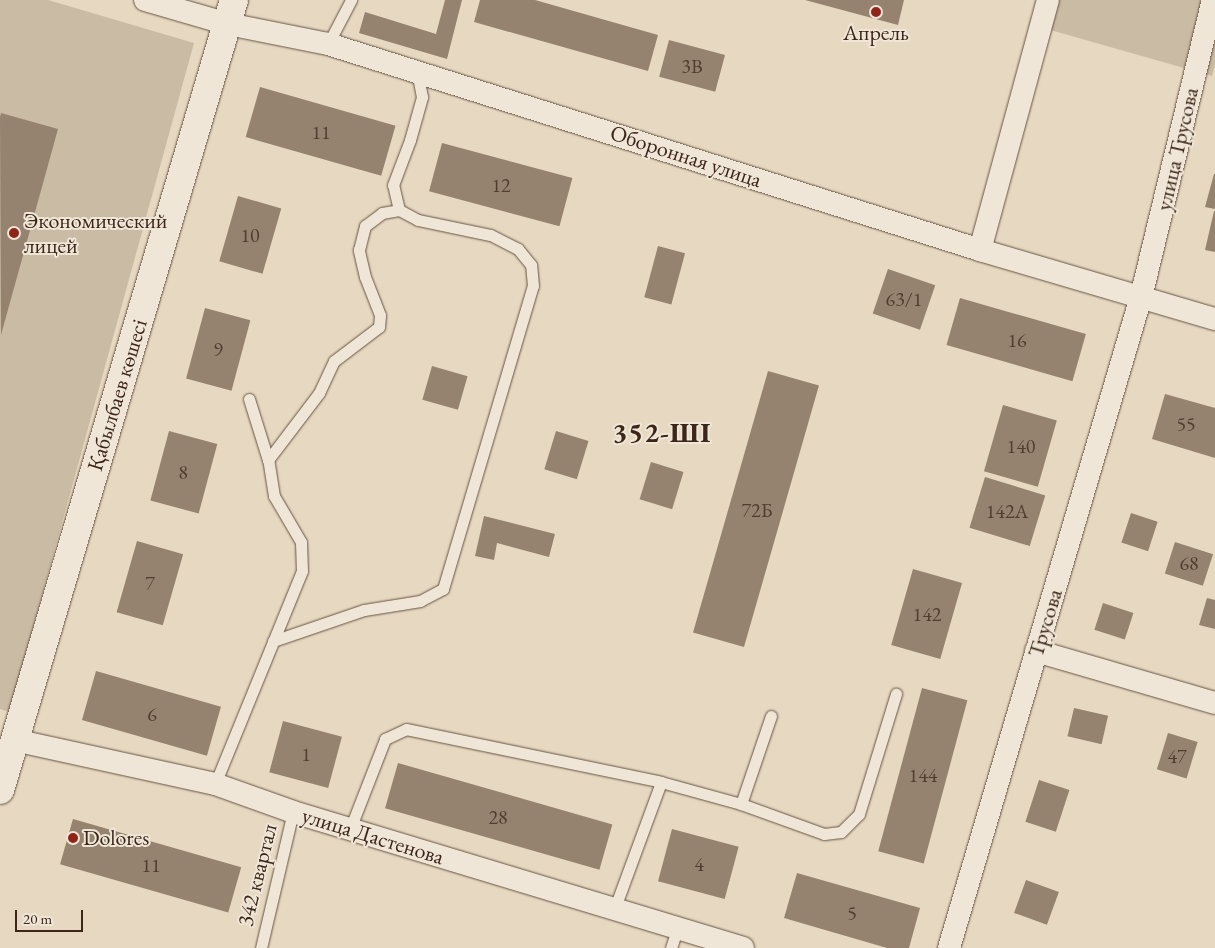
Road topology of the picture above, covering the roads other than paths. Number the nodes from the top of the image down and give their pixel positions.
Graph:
1 (145, 0) edge
2 (351, 0) edge
3 (1048, 0) edge
4 (1213, 0) edge
5 (231, 12) edge
6 (328, 44) junction
7 (417, 71) junction
8 (399, 210) junction
9 (980, 250) junction
10 (1141, 298) junction
11 (1215, 320) edge
12 (249, 399) dead end
13 (268, 460) junction
14 (273, 641) junction
15 (1036, 651) junction
16 (896, 694) dead end
17 (1215, 703) edge
18 (771, 716) dead end
19 (7, 738) edge
20 (661, 782) junction
21 (215, 784) junction
22 (0, 790) edge
23 (740, 804) junction
24 (293, 812) junction
25 (350, 829) junction
26 (614, 910) junction
27 (674, 938) edge
28 (260, 948) edge
29 (744, 948) edge
30 (949, 948) edge

1 - 5 street, Оборонная улица
2 - 6 lane
3 - 9 street
4 - 10 street, улица Трусова
5 - 6 street, Оборонная улица
5 - 19 main road, Қабылбаев көшесі
6 - 7 street, Оборонная улица
7 - 8 lane
7 - 9 street, Оборонная улица
8 - 13 lane
8 - 14 lane
9 - 10 street, Оборонная улица
10 - 11 street, Оборонная улица
10 - 15 street, Трусова
12 - 13 lane
13 - 14 lane
14 - 21 lane
15 - 17 street
15 - 30 street, Трусова
16 - 23 lane
18 - 23 lane
19 - 21 street, улица Дастенова
19 - 22 main road, Қабылбаев көшесі
20 - 23 lane
20 - 25 lane
20 - 26 lane
21 - 24 street, улица Дастенова
24 - 25 street, улица Дастенова
24 - 28 lane, 342 квартал
25 - 26 street, улица Дастенова
26 - 27 street, улица Дастенова
27 - 29 street, улица Дастенова

